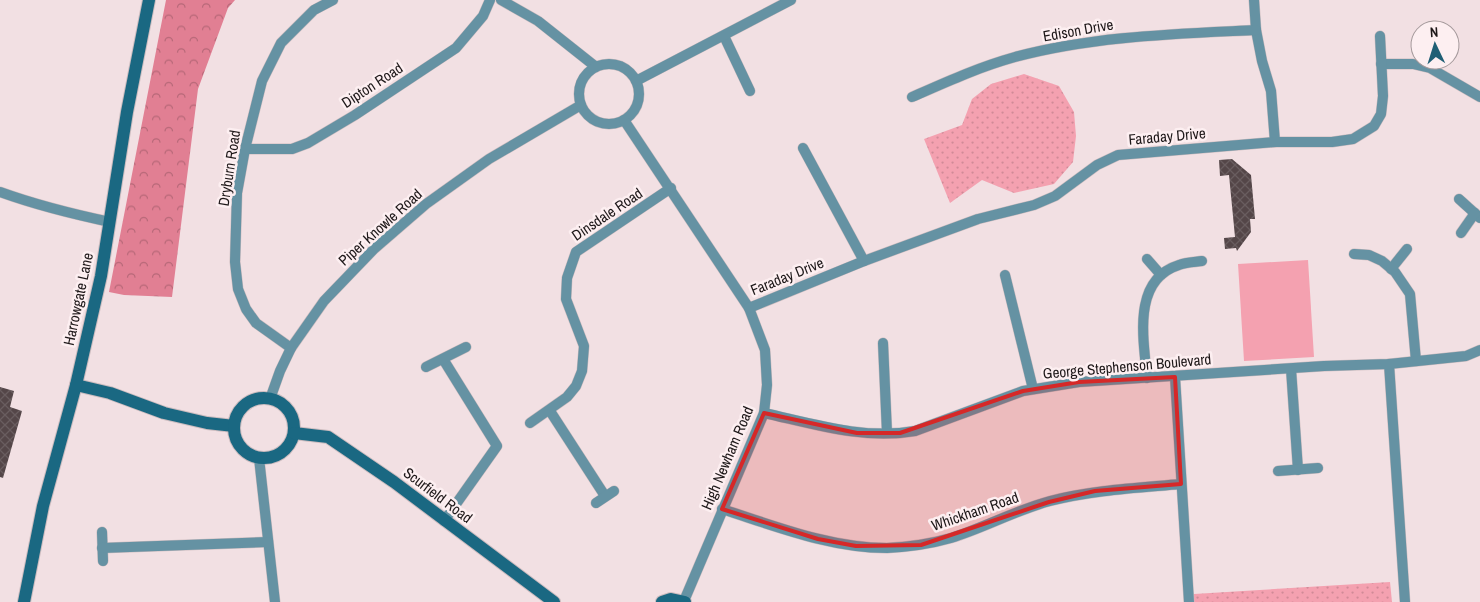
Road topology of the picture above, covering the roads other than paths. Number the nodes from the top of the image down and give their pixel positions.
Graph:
1 (149, 0) edge
2 (333, 0) edge
3 (490, 0) edge
4 (500, 0) edge
5 (791, 0) edge
6 (1254, 0) edge
7 (1256, 30) junction
8 (724, 36) junction
9 (1380, 36) dead end
10 (1382, 64) junction
11 (596, 67) junction
12 (636, 81) junction
13 (750, 91) dead end
14 (912, 97) dead end
15 (1480, 97) edge
16 (581, 104) junction
17 (624, 120) junction
18 (1274, 142) junction
19 (803, 148) dead end
20 (244, 149) junction
21 (671, 188) junction
22 (0, 192) edge
23 (1459, 199) dead end
24 (1477, 216) edge
25 (110, 222) junction
26 (1461, 233) dead end
27 (1407, 249) dead end
28 (1354, 254) dead end
29 (1147, 259) dead end
30 (864, 261) junction
31 (1202, 261) dead end
32 (1391, 269) junction
33 (1005, 275) dead end
34 (1161, 275) junction
35 (749, 308) junction
36 (883, 343) dead end
37 (466, 347) dead end
38 (291, 348) junction
39 (1480, 350) edge
40 (443, 359) junction
41 (1416, 361) junction
42 (1389, 364) junction
43 (426, 368) dead end
44 (1292, 369) junction
45 (1174, 377) junction
46 (1147, 378) junction
47 (76, 385) junction
48 (1033, 389) junction
49 (270, 399) junction
50 (550, 411) junction
51 (764, 413) junction
52 (530, 423) dead end
53 (234, 426) junction
54 (294, 433) junction
55 (888, 433) junction
56 (259, 458) junction
57 (1318, 468) dead end
58 (1298, 470) junction
59 (1278, 471) dead end
60 (1181, 484) junction
61 (614, 491) dead end
62 (722, 510) junction
63 (444, 521) junction
64 (102, 532) dead end
65 (268, 542) junction
66 (102, 548) junction
67 (102, 561) dead end
68 (24, 602) edge
69 (275, 602) edge
70 (554, 602) edge
71 (662, 602) edge
72 (684, 602) edge
73 (1189, 602) edge
74 (1405, 602) edge

1 - 25 street, Harrowgate Lane
2 - 20 street, Dryburn Road
3 - 20 street, Dipton Road
4 - 11 street
5 - 8 street
6 - 7 street
7 - 14 street, Edison Drive
7 - 18 street
8 - 12 street
8 - 13 street
9 - 10 street, Faraday Drive
10 - 15 street
10 - 18 street, Faraday Drive
11 - 12 street
11 - 16 street
12 - 17 street
16 - 17 street
16 - 38 street, Piper Knowle Road
17 - 21 street, High Newham Road
18 - 30 street, Faraday Drive
19 - 30 street
20 - 38 street, Dryburn Road
21 - 35 street, High Newham Road
21 - 50 street, Dinsdale Road
22 - 25 street
23 - 24 street
24 - 26 street
25 - 47 street, Harrowgate Lane
27 - 32 street
28 - 32 street
29 - 34 street
30 - 35 street, Faraday Drive
31 - 34 street
32 - 41 street
33 - 48 street
34 - 46 street
35 - 51 street, High Newham Road
36 - 55 street
37 - 40 street
38 - 49 street, Piper Knowle Road
39 - 41 street, George Stephenson Boulevard
40 - 43 street
40 - 63 street
41 - 42 street, George Stephenson Boulevard
42 - 44 street, George Stephenson Boulevard
42 - 74 street
44 - 45 street, George Stephenson Boulevard
44 - 58 street
45 - 46 street, George Stephenson Boulevard
45 - 60 street
46 - 48 street, George Stephenson Boulevard
47 - 53 street
47 - 68 street, Harrowgate Lane
48 - 55 street, George Stephenson Boulevard
49 - 53 street
49 - 54 street
50 - 52 street, Dinsdale Road
50 - 61 street
51 - 55 street, George Stephenson Boulevard
51 - 62 street, High Newham Road
53 - 56 street
54 - 56 street
54 - 63 street, Scurfield Road
56 - 65 street
57 - 58 street
58 - 59 street
60 - 62 street, Whickham Road
60 - 73 street
62 - 72 street, High Newham Road
63 - 70 street, Scurfield Road
64 - 66 street
65 - 66 street
65 - 69 street
66 - 67 street
71 - 72 street

